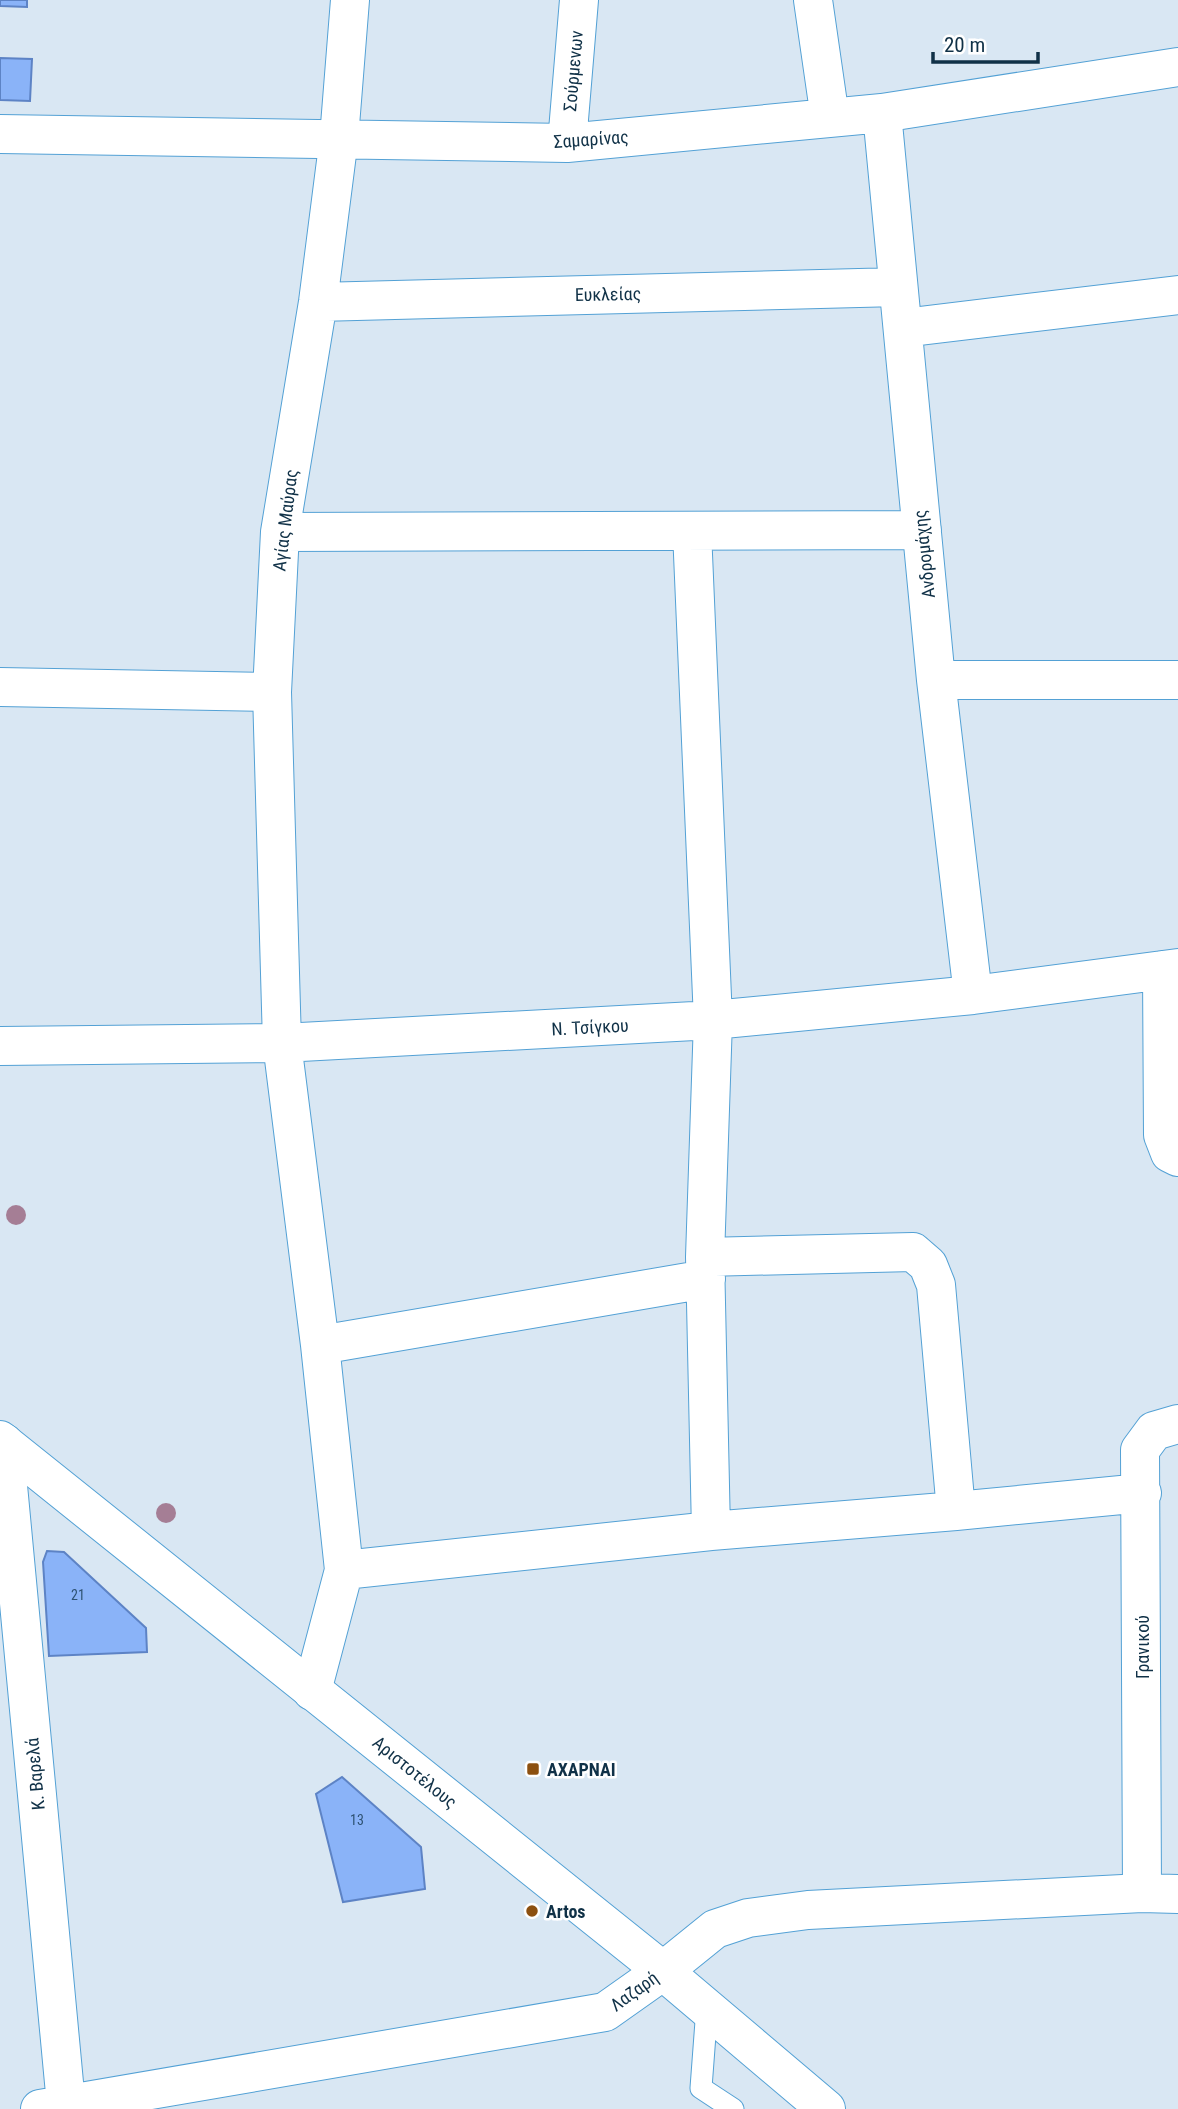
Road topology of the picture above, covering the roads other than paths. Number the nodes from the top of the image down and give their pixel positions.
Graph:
1 (350, 0) edge
2 (579, 0) edge
3 (813, 0) edge
4 (1178, 67) edge
5 (882, 113) junction
6 (830, 118) junction
7 (0, 134) edge
8 (339, 138) junction
9 (567, 143) junction
10 (898, 287) junction
11 (1178, 295) edge
12 (318, 302) junction
13 (903, 328) junction
14 (922, 530) junction
15 (692, 531) junction
16 (280, 532) junction
17 (936, 680) junction
18 (1178, 680) edge
19 (0, 687) edge
20 (272, 692) junction
21 (1170, 969) edge
22 (973, 995) junction
23 (713, 1020) junction
24 (282, 1043) junction
25 (0, 1046) edge
26 (1178, 1157) edge
27 (706, 1268) junction
28 (320, 1345) junction
29 (1178, 1424) edge
30 (2, 1442) edge
31 (1142, 1493) junction
32 (956, 1511) junction
33 (711, 1531) junction
34 (344, 1570) junction
35 (312, 1691) junction
36 (14, 1694) edge
37 (1160, 1893) edge
38 (663, 1971) junction
39 (707, 2008) junction
40 (53, 2106) edge
41 (733, 2109) edge
42 (826, 2109) edge

1 - 8 street, Αγίας Μαύρας
2 - 9 street, Σούρμενων
3 - 6 street
4 - 5 street, Σαμαρίνας
5 - 6 street, Σαμαρίνας
5 - 10 street, Ανδρομάχης
6 - 9 street, Σαμαρίνας
7 - 8 street, Σαμαρίνας
8 - 9 street, Σαμαρίνας
8 - 12 street, Αγίας Μαύρας
10 - 12 street, Ευκλείας
10 - 13 street, Ανδρομάχης
11 - 13 street
12 - 16 street, Αγίας Μαύρας
13 - 14 street, Ανδρομάχης
14 - 15 street
14 - 17 street, Ανδρομάχης
15 - 16 street
15 - 23 street
16 - 20 street, Αγίας Μαύρας
17 - 18 street
17 - 22 street, Ανδρομάχης
19 - 20 street
20 - 24 street, Αγίας Μαύρας
21 - 22 street, Ν. Τσίγκου
21 - 26 street
22 - 23 street, Ν. Τσίγκου
23 - 24 street, Ν. Τσίγκου
23 - 27 street
24 - 25 street, Ν. Τσίγκου
24 - 28 street, Αγίας Μαύρας
27 - 28 street
27 - 32 street
27 - 33 street
28 - 34 street, Αγίας Μαύρας
29 - 31 street, Γρανικού
30 - 35 street, Αριστοτέλους
30 - 36 street, Κ. Βαρελά
31 - 32 street
31 - 37 street, Γρανικού
32 - 33 street
33 - 34 street
34 - 35 street
35 - 38 street, Αριστοτέλους
36 - 40 street, Κ. Βαρελά
37 - 38 street, Λαζαρή
38 - 39 street, Αριστοτέλους
38 - 40 street, Λαζαρή
39 - 41 lane
39 - 42 street, Αριστοτέλους

